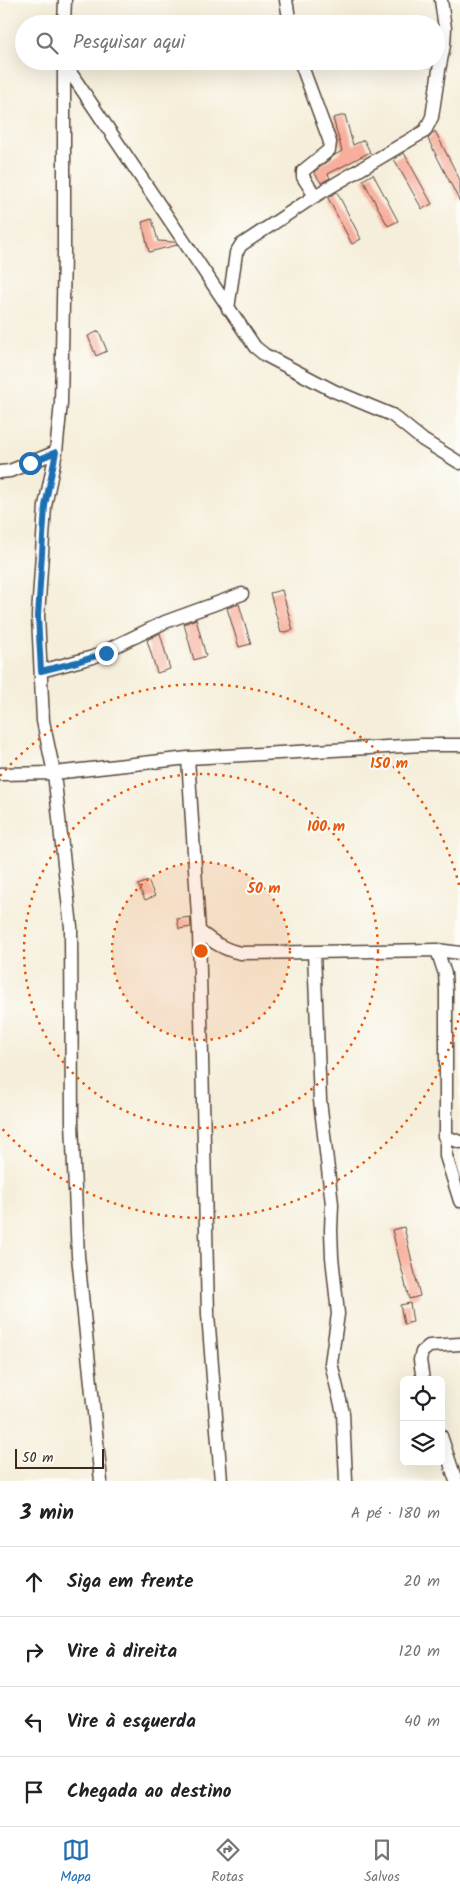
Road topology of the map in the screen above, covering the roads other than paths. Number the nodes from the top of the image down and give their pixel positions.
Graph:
1 (65, 0) edge
2 (286, 0) edge
3 (441, 0) edge
4 (64, 15) edge
5 (288, 15) edge
6 (443, 15) edge
7 (64, 70) edge
8 (69, 70) edge
9 (303, 70) edge
10 (439, 70) edge
11 (315, 196) junction
12 (228, 309) junction
13 (56, 452) junction
14 (460, 464) edge
15 (0, 472) edge
16 (242, 594) dead end
17 (41, 671) junction
18 (460, 745) edge
19 (188, 758) junction
20 (54, 773) junction
21 (0, 774) edge
22 (200, 931) junction
23 (437, 950) junction
24 (314, 953) junction
25 (460, 953) edge
26 (444, 1136) junction
27 (460, 1142) edge
28 (460, 1201) edge
29 (460, 1344) edge
30 (422, 1376) edge
31 (445, 1448) edge
32 (101, 1481) edge
33 (222, 1481) edge
34 (346, 1481) edge
35 (456, 1481) edge

1 - 4 street
2 - 5 street
3 - 6 street
7 - 13 street
8 - 12 street
9 - 11 street
10 - 11 street
11 - 12 street
12 - 14 street
13 - 15 street
13 - 17 street
16 - 17 street
17 - 20 street
18 - 19 street
19 - 20 street
19 - 22 street
20 - 21 street
20 - 32 street
22 - 24 street
22 - 33 street
23 - 24 street
23 - 25 street
23 - 26 street
24 - 34 street
26 - 27 street
26 - 28 street
29 - 30 street
31 - 35 street

